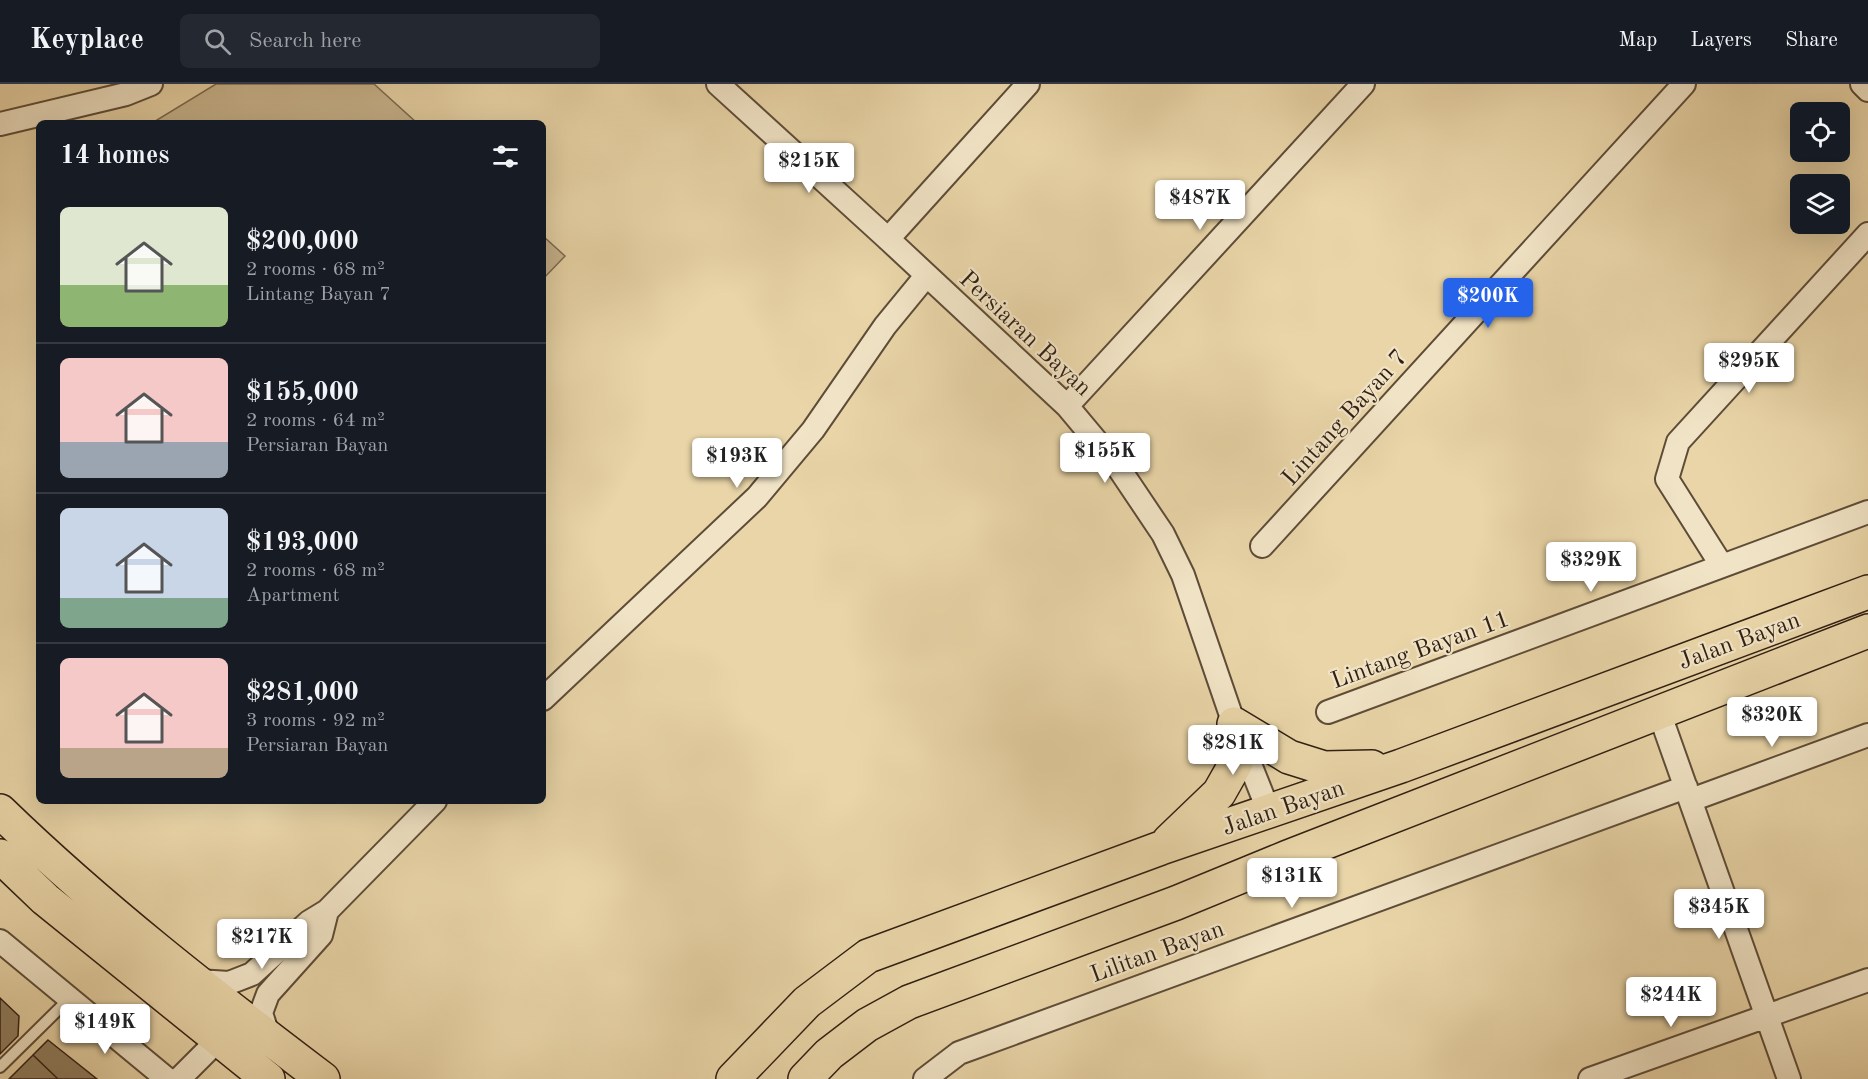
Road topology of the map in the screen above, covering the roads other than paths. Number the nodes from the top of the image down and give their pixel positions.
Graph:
1 (151, 84) edge
2 (718, 84) edge
3 (1028, 84) edge
4 (1364, 84) edge
5 (1684, 84) edge
6 (1862, 84) edge
7 (1868, 90) edge
8 (0, 124) edge
9 (1868, 234) edge
10 (888, 238) junction
11 (926, 276) junction
12 (1067, 406) junction
13 (1868, 512) edge
14 (1262, 546) dead end
15 (1722, 566) junction
16 (1868, 592) edge
17 (1868, 631) edge
18 (546, 696) edge
19 (1328, 712) dead end
20 (1659, 712) junction
21 (1234, 724) junction
22 (1868, 735) edge
23 (1401, 766) junction
24 (1688, 794) junction
25 (432, 804) edge
26 (1416, 807) junction
27 (0, 811) edge
28 (1269, 812) junction
29 (1161, 848) junction
30 (0, 856) edge
31 (1176, 903) junction
32 (327, 911) junction
33 (0, 940) edge
34 (1868, 980) edge
35 (198, 981) junction
36 (69, 999) junction
37 (1767, 1015) junction
38 (241, 1016) junction
39 (268, 1038) junction
40 (219, 1040) junction
41 (0, 1067) edge
42 (167, 1079) edge
43 (179, 1079) edge
44 (268, 1079) edge
45 (323, 1079) edge
46 (734, 1079) edge
47 (806, 1079) edge
48 (925, 1079) edge
49 (1590, 1079) edge
50 (1789, 1079) edge

1 - 8 street
2 - 10 street, Persiaran Bayan
3 - 10 street
4 - 12 street
5 - 14 street, Lintang Bayan 7
6 - 7 street
9 - 15 street
10 - 11 street, Persiaran Bayan
11 - 12 street, Persiaran Bayan
11 - 18 street
12 - 21 street, Persiaran Bayan
13 - 15 street, Lintang Bayan 11
15 - 19 street, Lintang Bayan 11
16 - 23 main road, Jalan Bayan
17 - 20 main road, Jalan Bayan
20 - 24 street
20 - 26 main road, Jalan Bayan
21 - 23 main road
21 - 28 street, Persiaran Bayan
21 - 29 main road
22 - 24 street, Lilitan Bayan
23 - 28 main road, Jalan Bayan
24 - 37 street
24 - 48 street, Lilitan Bayan
25 - 32 street
26 - 28 main road
26 - 31 main road, Jalan Bayan
27 - 35 main road
28 - 29 main road, Jalan Bayan
28 - 31 main road
29 - 46 main road, Jalan Bayan
30 - 40 main road
31 - 47 main road, Jalan Bayan
32 - 35 street
32 - 39 street
33 - 36 street
34 - 37 street
35 - 38 main road
36 - 41 lane
36 - 42 street
37 - 49 street
37 - 50 street
38 - 39 main road
38 - 40 street
39 - 45 main road
40 - 43 street
40 - 44 main road

